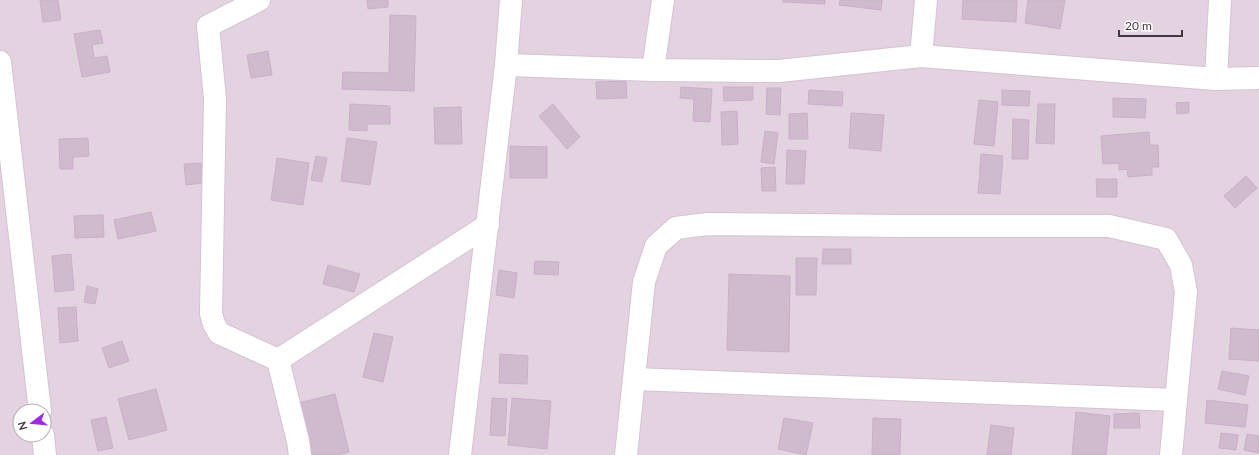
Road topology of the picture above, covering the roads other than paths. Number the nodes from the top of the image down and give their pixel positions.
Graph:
1 (259, 0) edge
2 (511, 0) edge
3 (663, 0) edge
4 (926, 0) edge
5 (1220, 0) edge
6 (921, 56) junction
7 (0, 62) edge
8 (506, 65) junction
9 (653, 70) junction
10 (1259, 78) edge
11 (1216, 79) junction
12 (488, 225) junction
13 (278, 360) junction
14 (635, 379) junction
15 (1176, 400) junction
16 (39, 403) edge
17 (44, 443) edge
18 (45, 455) edge
19 (300, 455) edge
20 (460, 455) edge
21 (626, 455) edge
22 (1171, 455) edge

1 - 13 street
2 - 8 street
3 - 9 street
4 - 6 street
5 - 11 street
6 - 9 street
6 - 11 street
7 - 16 street
8 - 9 street
8 - 12 street
10 - 11 street
12 - 13 street
12 - 20 street
13 - 19 street
14 - 15 street
14 - 15 street
14 - 21 street
15 - 22 street
17 - 18 street

